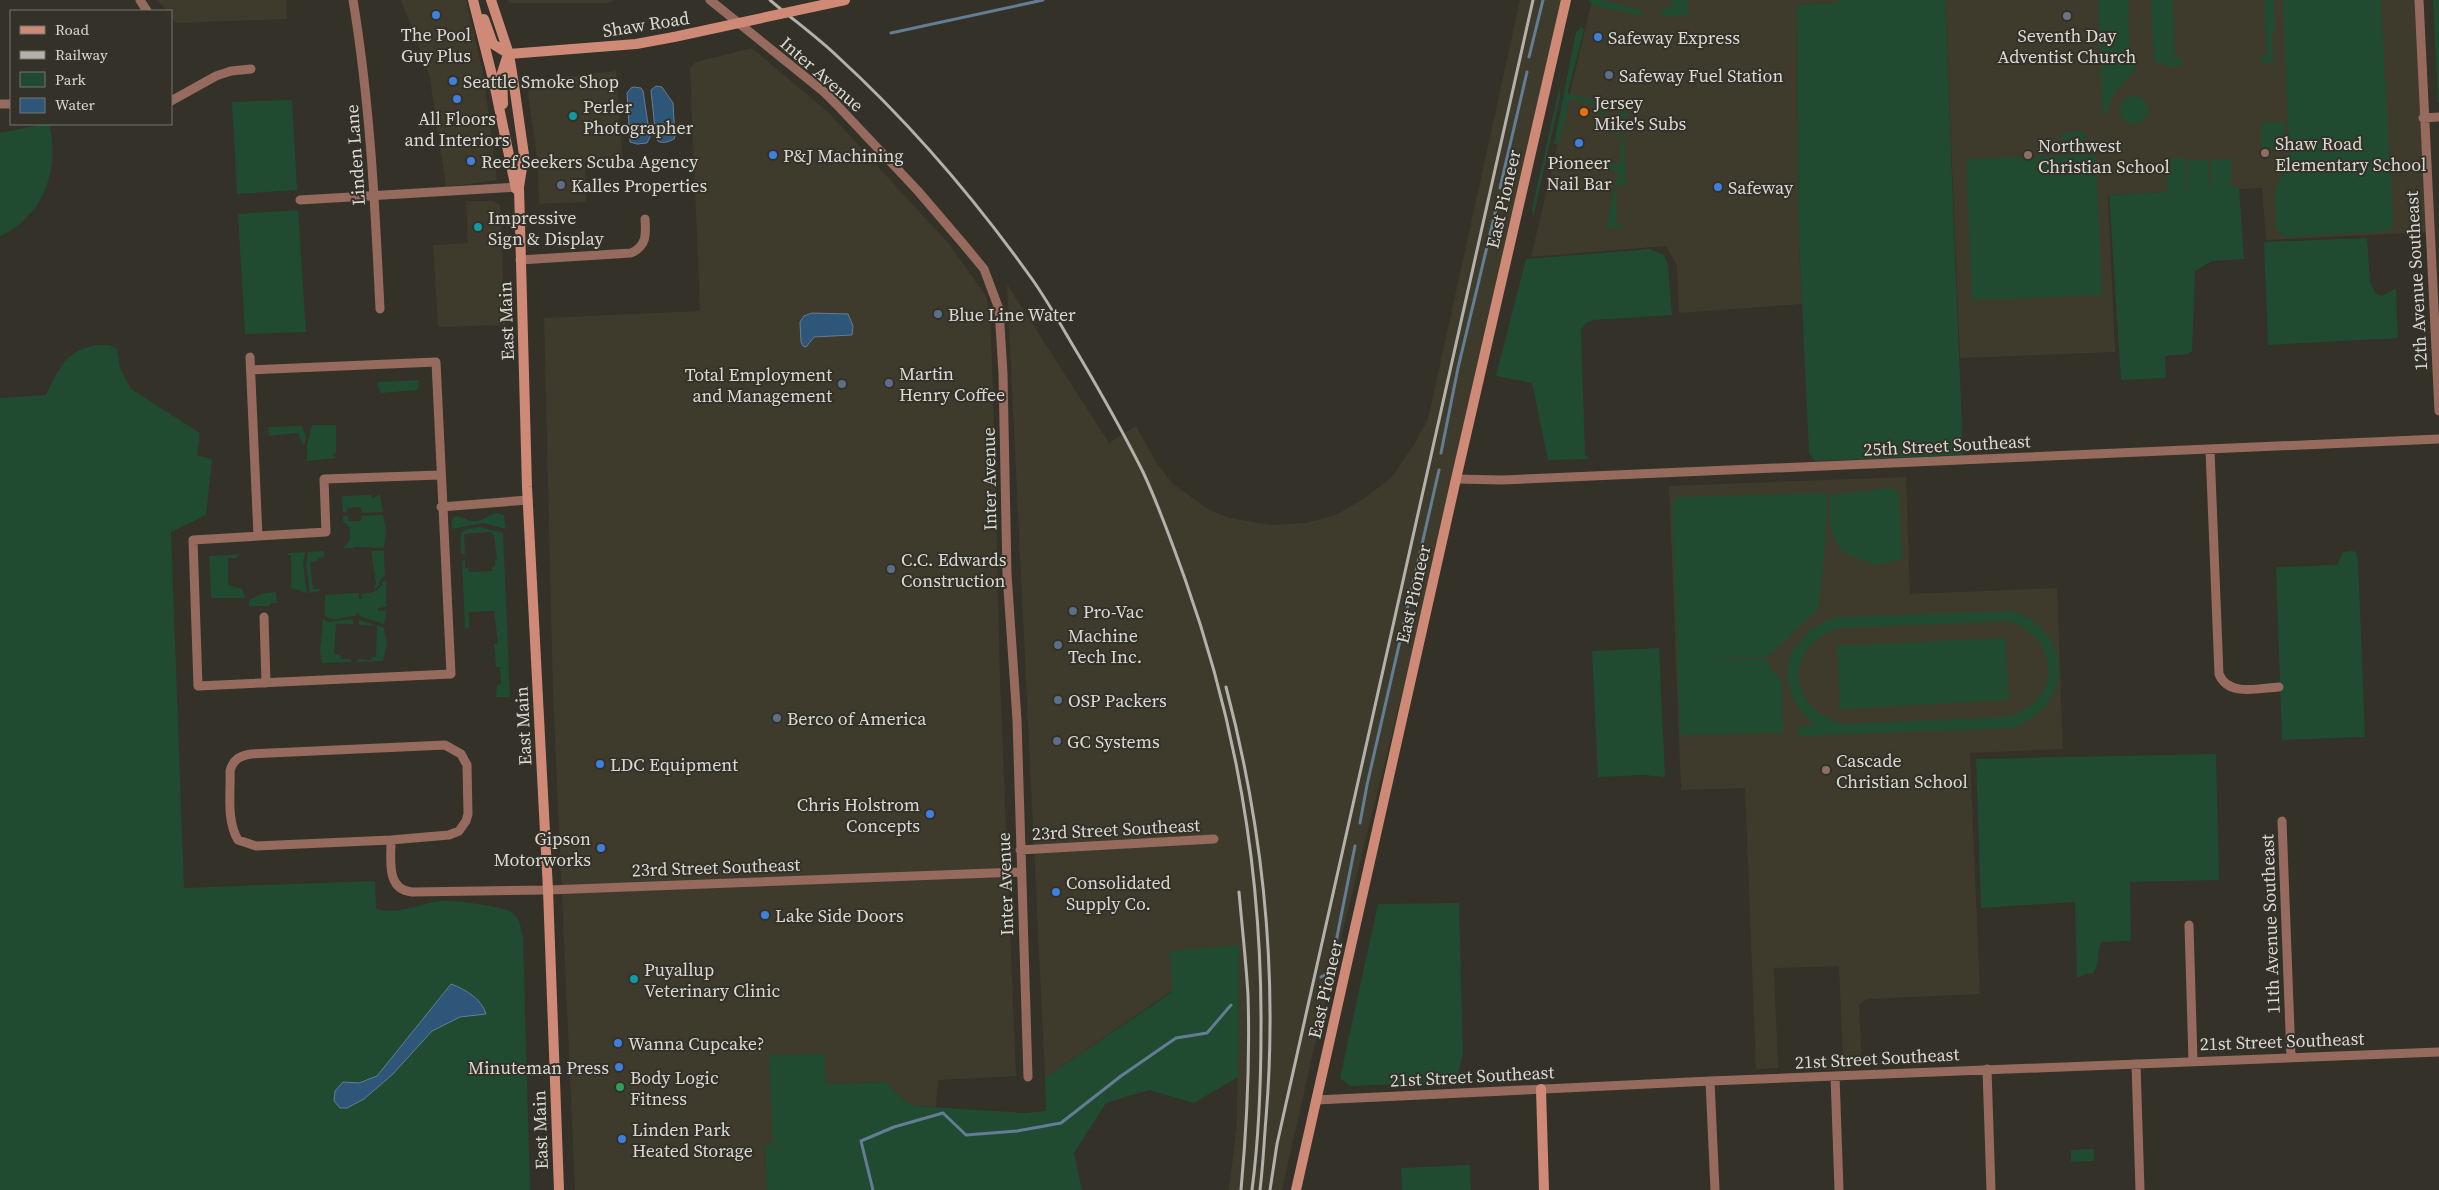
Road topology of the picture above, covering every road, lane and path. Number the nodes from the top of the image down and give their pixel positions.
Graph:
1 (352, 0) edge
2 (475, 0) edge
3 (490, 0) edge
4 (710, 0) edge
5 (845, 0) edge
6 (2418, 0) edge
7 (1565, 3) edge
8 (509, 54) junction
9 (251, 69) dead end
10 (172, 100) edge
11 (2439, 117) edge
12 (2424, 118) junction
13 (506, 142) junction
14 (517, 188) junction
15 (374, 196) junction
16 (300, 200) dead end
17 (645, 219) dead end
18 (520, 260) junction
19 (380, 309) dead end
20 (250, 357) dead end
21 (251, 370) junction
22 (2439, 411) edge
23 (2439, 439) edge
24 (2210, 450) junction
25 (440, 475) junction
26 (1456, 480) junction
27 (528, 500) junction
28 (441, 507) junction
29 (258, 536) junction
30 (264, 616) dead end
31 (266, 683) junction
32 (2279, 687) dead end
33 (2282, 820) dead end
34 (391, 840) junction
35 (1214, 840) dead end
36 (1020, 850) junction
37 (1021, 872) junction
38 (548, 890) junction
39 (2189, 925) dead end
40 (2439, 1052) edge
41 (2291, 1057) junction
42 (2193, 1061) junction
43 (2136, 1064) junction
44 (1987, 1069) junction
45 (1835, 1076) junction
46 (1028, 1077) dead end
47 (1710, 1081) junction
48 (1541, 1088) junction
49 (1316, 1100) junction
50 (559, 1190) edge
51 (1296, 1190) edge
52 (1544, 1190) edge
53 (1715, 1190) edge
54 (1839, 1190) edge
55 (1991, 1190) edge
56 (2140, 1190) edge

1 - 15 street, Linden Lane
2 - 8 main road, East Main
2 - 13 main road, East Main
3 - 8 main road, East Main
4 - 36 street, Inter Avenue
5 - 8 main road, Shaw Road, bridge
6 - 12 street, 12th Avenue Southeast
7 - 26 main road, East Pioneer
8 - 13 main road, East Main
8 - 14 main road, East Main
9 - 10 street
11 - 12 street
12 - 22 street, 12th Avenue Southeast
13 - 14 main road, East Main
14 - 15 street
14 - 18 main road, East Main
15 - 16 street
15 - 19 street, Linden Lane
17 - 18 street
18 - 27 main road, East Main
20 - 21 street
21 - 25 street
21 - 29 street
23 - 24 street, 25th Street Southeast
24 - 26 street, 25th Street Southeast
24 - 32 street
25 - 28 street
25 - 29 street
26 - 49 main road, East Pioneer
27 - 28 street
27 - 38 main road, East Main
28 - 31 street
29 - 31 street
30 - 31 street
33 - 41 street, 11th Avenue Southeast
34 - 34 street
34 - 38 street, 23rd Street Southeast
35 - 36 street, 23rd Street Southeast
36 - 37 street, Inter Avenue
37 - 38 street, 23rd Street Southeast
37 - 46 street, Inter Avenue
38 - 50 main road, East Main
39 - 42 street
40 - 41 street, 21st Street Southeast
41 - 42 street, 21st Street Southeast
42 - 43 street, 21st Street Southeast
43 - 44 street, 21st Street Southeast
43 - 56 street
44 - 45 street, 21st Street Southeast
44 - 55 street
45 - 47 street, 21st Street Southeast
45 - 54 street
47 - 48 street, 21st Street Southeast
47 - 53 street
48 - 49 street, 21st Street Southeast
48 - 52 main road
49 - 51 main road, East Pioneer

